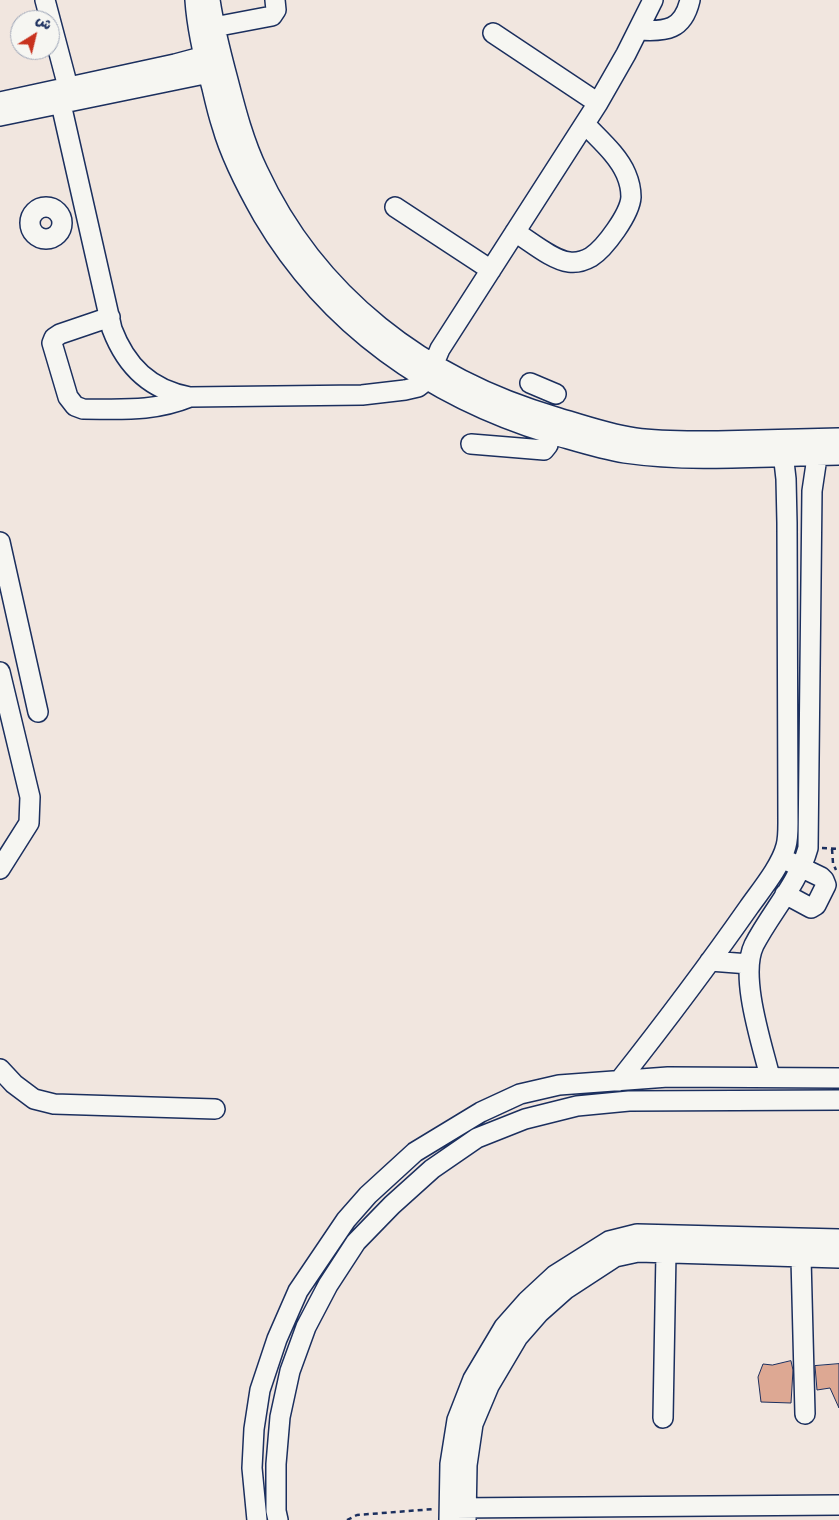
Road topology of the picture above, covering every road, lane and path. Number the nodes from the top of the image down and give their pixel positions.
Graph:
1 (46, 0) edge
2 (195, 0) edge
3 (211, 0) edge
4 (275, 0) edge
5 (653, 0) edge
6 (690, 0) edge
7 (214, 27) junction
8 (639, 30) junction
9 (494, 33) dead end
10 (214, 63) junction
11 (65, 95) junction
12 (0, 102) edge
13 (598, 103) junction
14 (0, 116) edge
15 (585, 124) junction
16 (395, 207) dead end
17 (86, 215) junction
18 (62, 219) dead end
19 (516, 232) junction
20 (491, 270) junction
21 (110, 317) junction
22 (430, 373) junction
23 (542, 388) dead end
24 (190, 397) junction
25 (532, 411) junction
26 (549, 433) junction
27 (839, 438) edge
28 (471, 444) dead end
29 (818, 447) junction
30 (783, 448) junction
31 (839, 455) edge
32 (812, 522) junction
33 (787, 523) junction
34 (0, 542) edge
35 (0, 672) edge
36 (38, 712) dead end
37 (832, 848) dead end
38 (782, 858) junction
39 (801, 867) junction
40 (0, 869) edge
41 (839, 875) edge
42 (785, 894) junction
43 (710, 962) junction
44 (749, 964) junction
45 (0, 1068) edge
46 (770, 1077) junction
47 (799, 1077) junction
48 (839, 1078) edge
49 (619, 1081) junction
50 (798, 1100) junction
51 (839, 1100) edge
52 (214, 1109) dead end
53 (839, 1239) edge
54 (666, 1253) junction
55 (801, 1258) junction
56 (839, 1258) edge
57 (804, 1414) dead end
58 (663, 1418) dead end
59 (839, 1506) edge
60 (457, 1514) edge
61 (258, 1520) edge
62 (278, 1520) edge
63 (347, 1520) edge

1 - 11 street
2 - 10 street
3 - 7 street
4 - 7 street
5 - 8 street
6 - 8 street
7 - 10 street
8 - 13 street
9 - 13 street
10 - 11 street
10 - 22 street
11 - 12 street
11 - 14 street
11 - 17 street
13 - 15 street
15 - 19 street
15 - 19 street
16 - 20 street
17 - 18 street
17 - 21 street
19 - 20 street
20 - 22 street
21 - 24 street
21 - 24 street
22 - 24 street
22 - 25 street
22 - 26 street
23 - 25 street
25 - 30 street
26 - 28 street
26 - 30 street
27 - 29 street
29 - 30 street
29 - 31 street
29 - 32 street
30 - 33 street
32 - 33 street
32 - 39 street
33 - 38 street
34 - 36 street
35 - 40 street
37 - 41 path
38 - 39 street
38 - 43 street
39 - 42 street
39 - 42 street
42 - 44 street
43 - 44 street
43 - 49 street
44 - 46 street
45 - 52 street
46 - 47 street
46 - 49 street
47 - 48 street
47 - 50 street
49 - 61 street
50 - 51 street
50 - 62 street
53 - 60 street
54 - 55 street
54 - 58 street
54 - 60 street
55 - 56 street
55 - 57 street
59 - 60 street
60 - 63 path

